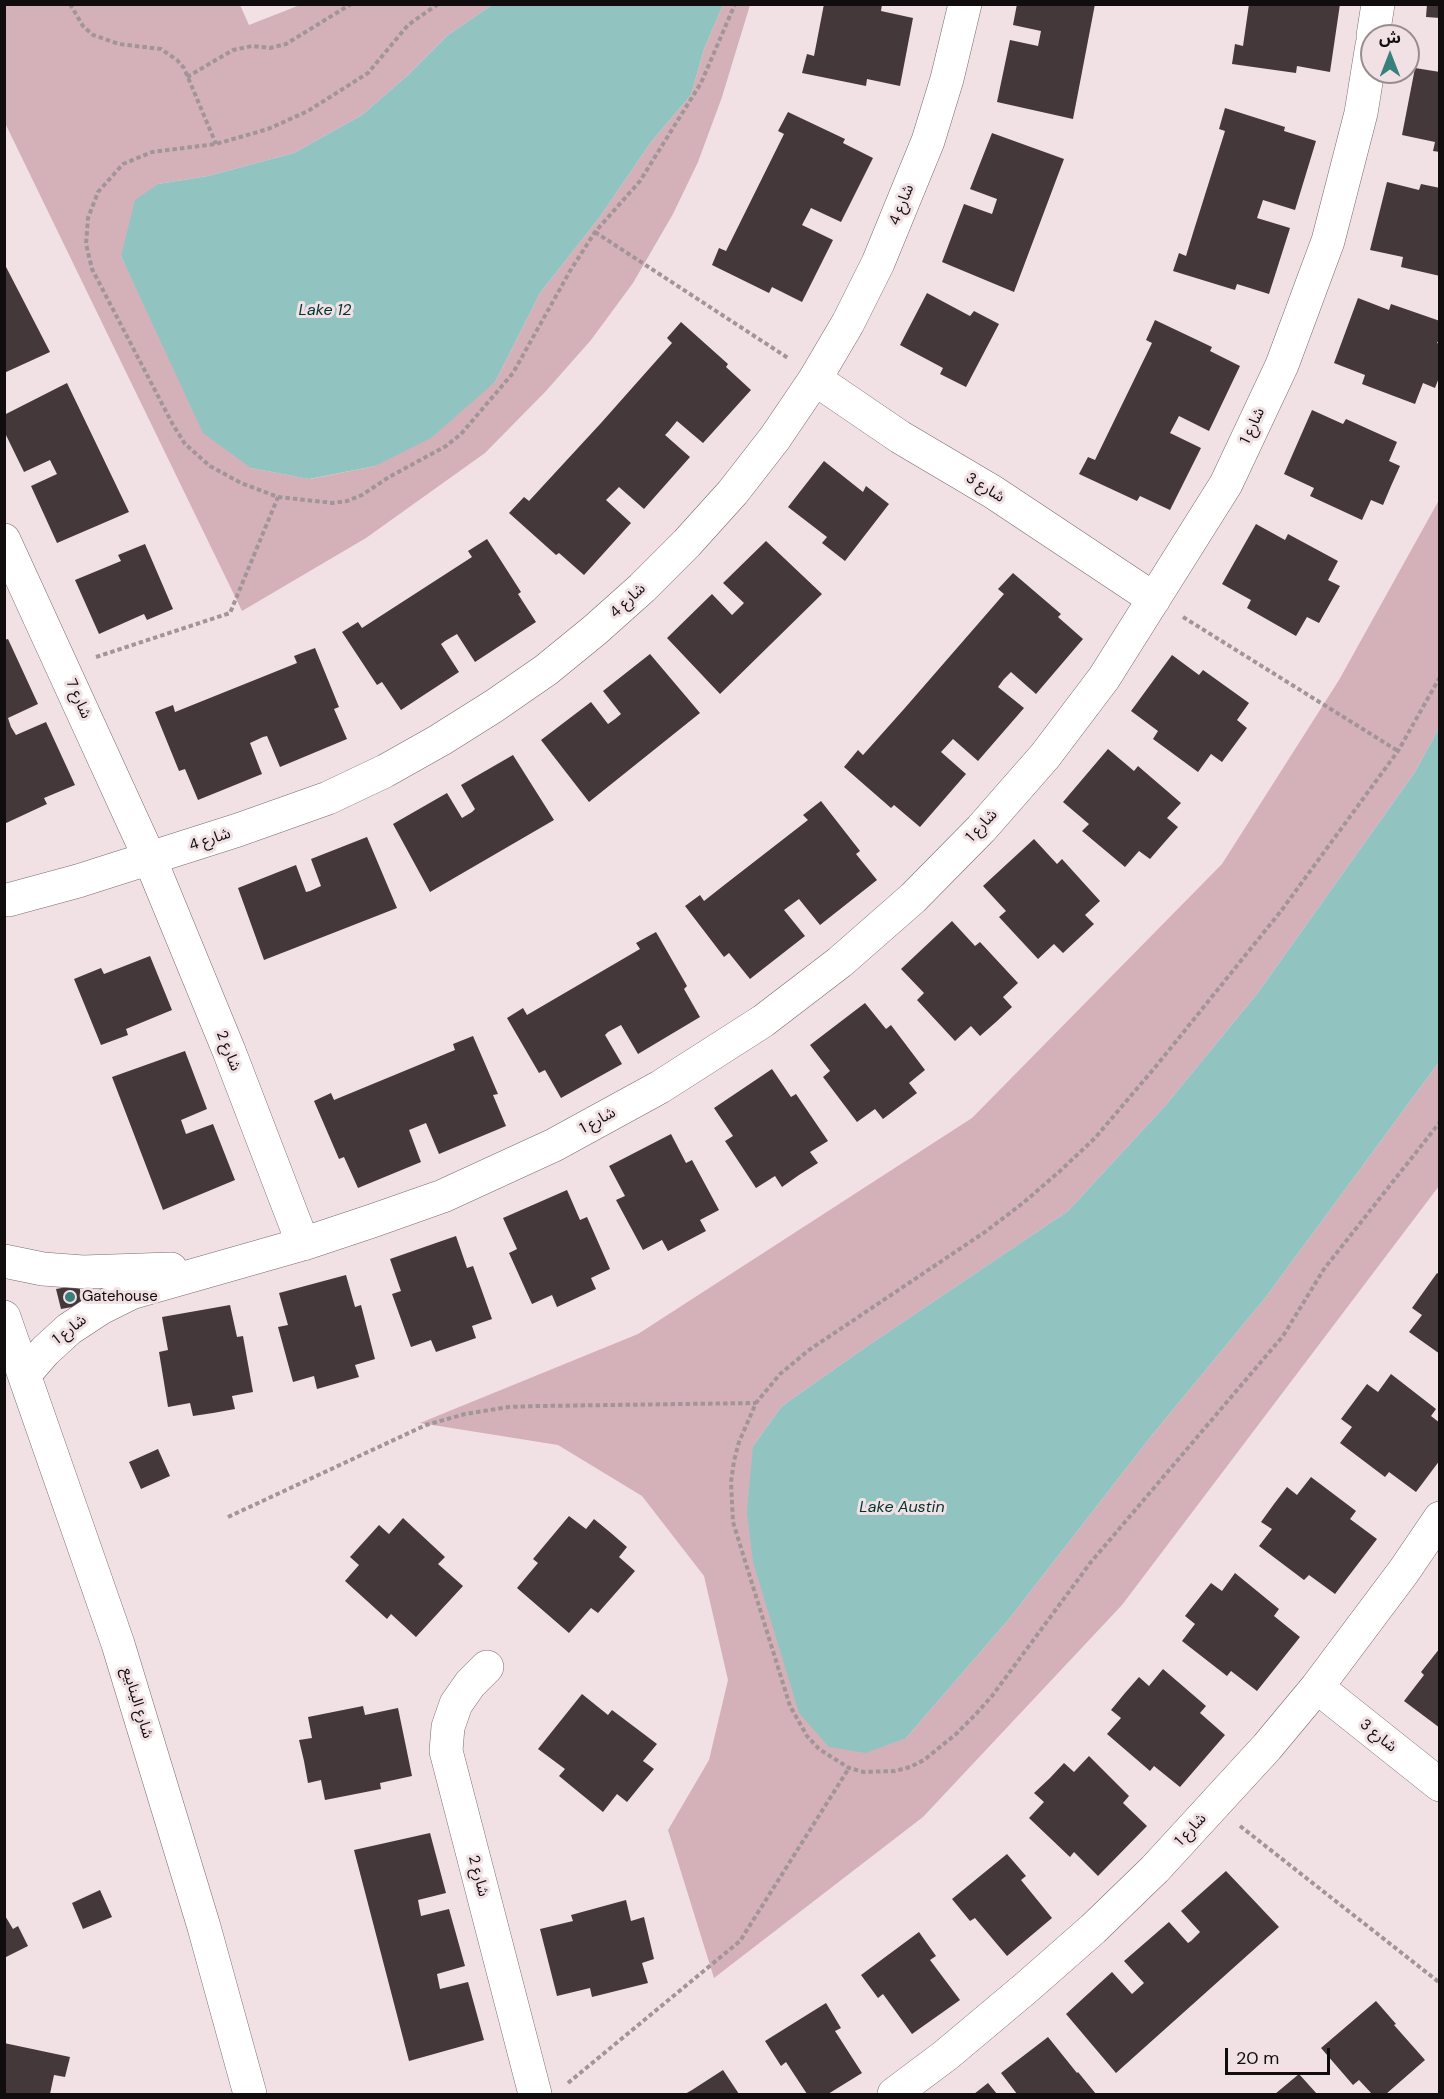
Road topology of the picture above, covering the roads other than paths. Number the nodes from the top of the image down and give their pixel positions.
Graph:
1 (965, 4) edge
2 (1378, 4) edge
3 (1375, 24) edge
4 (1366, 84) edge
5 (815, 378) junction
6 (4, 540) edge
7 (1154, 599) junction
8 (150, 859) junction
9 (8, 900) dead end
10 (303, 1244) junction
11 (4, 1261) edge
12 (226, 1267) junction
13 (4, 1317) edge
14 (25, 1374) junction
15 (1440, 1518) edge
16 (488, 1667) dead end
17 (1317, 1687) junction
18 (1440, 1785) edge
19 (549, 2091) edge
20 (250, 2094) edge
21 (894, 2094) edge

1 - 5 street, شارع 4
2 - 3 street
4 - 7 street, شارع 1
5 - 7 street, شارع 3
5 - 8 street, شارع 4
6 - 8 street, شارع 7
7 - 10 street, شارع 1
8 - 9 street, شارع 4
8 - 10 street, شارع 2
10 - 12 street, شارع 1
11 - 12 street, شارع 1
12 - 14 street, شارع 1
13 - 14 street, شارع الينابيع
14 - 20 street, شارع الينابيع
15 - 17 street, شارع 1
16 - 19 street, شارع 2
17 - 18 street, شارع 3
17 - 21 street, شارع 1

